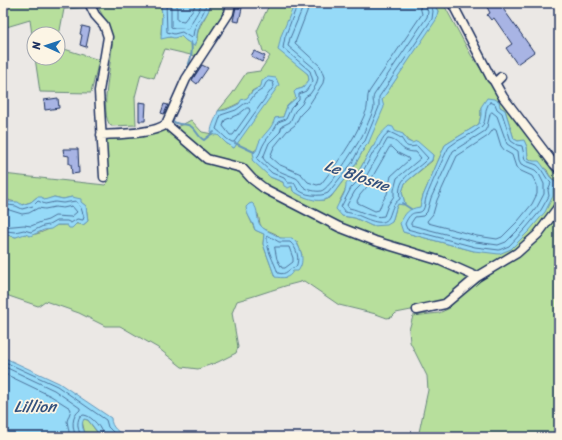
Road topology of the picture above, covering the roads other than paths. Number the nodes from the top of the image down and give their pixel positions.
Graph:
1 (89, 3) edge
2 (231, 3) edge
3 (452, 3) edge
4 (501, 77) dead end
5 (494, 81) junction
6 (166, 124) junction
7 (101, 134) junction
8 (559, 169) edge
9 (104, 177) dead end
10 (559, 206) edge
11 (477, 277) junction
12 (416, 310) dead end

1 - 7 street
2 - 6 street
3 - 5 street
4 - 5 street
5 - 8 street
6 - 7 street
6 - 11 street
7 - 9 street
10 - 11 street
11 - 12 street

